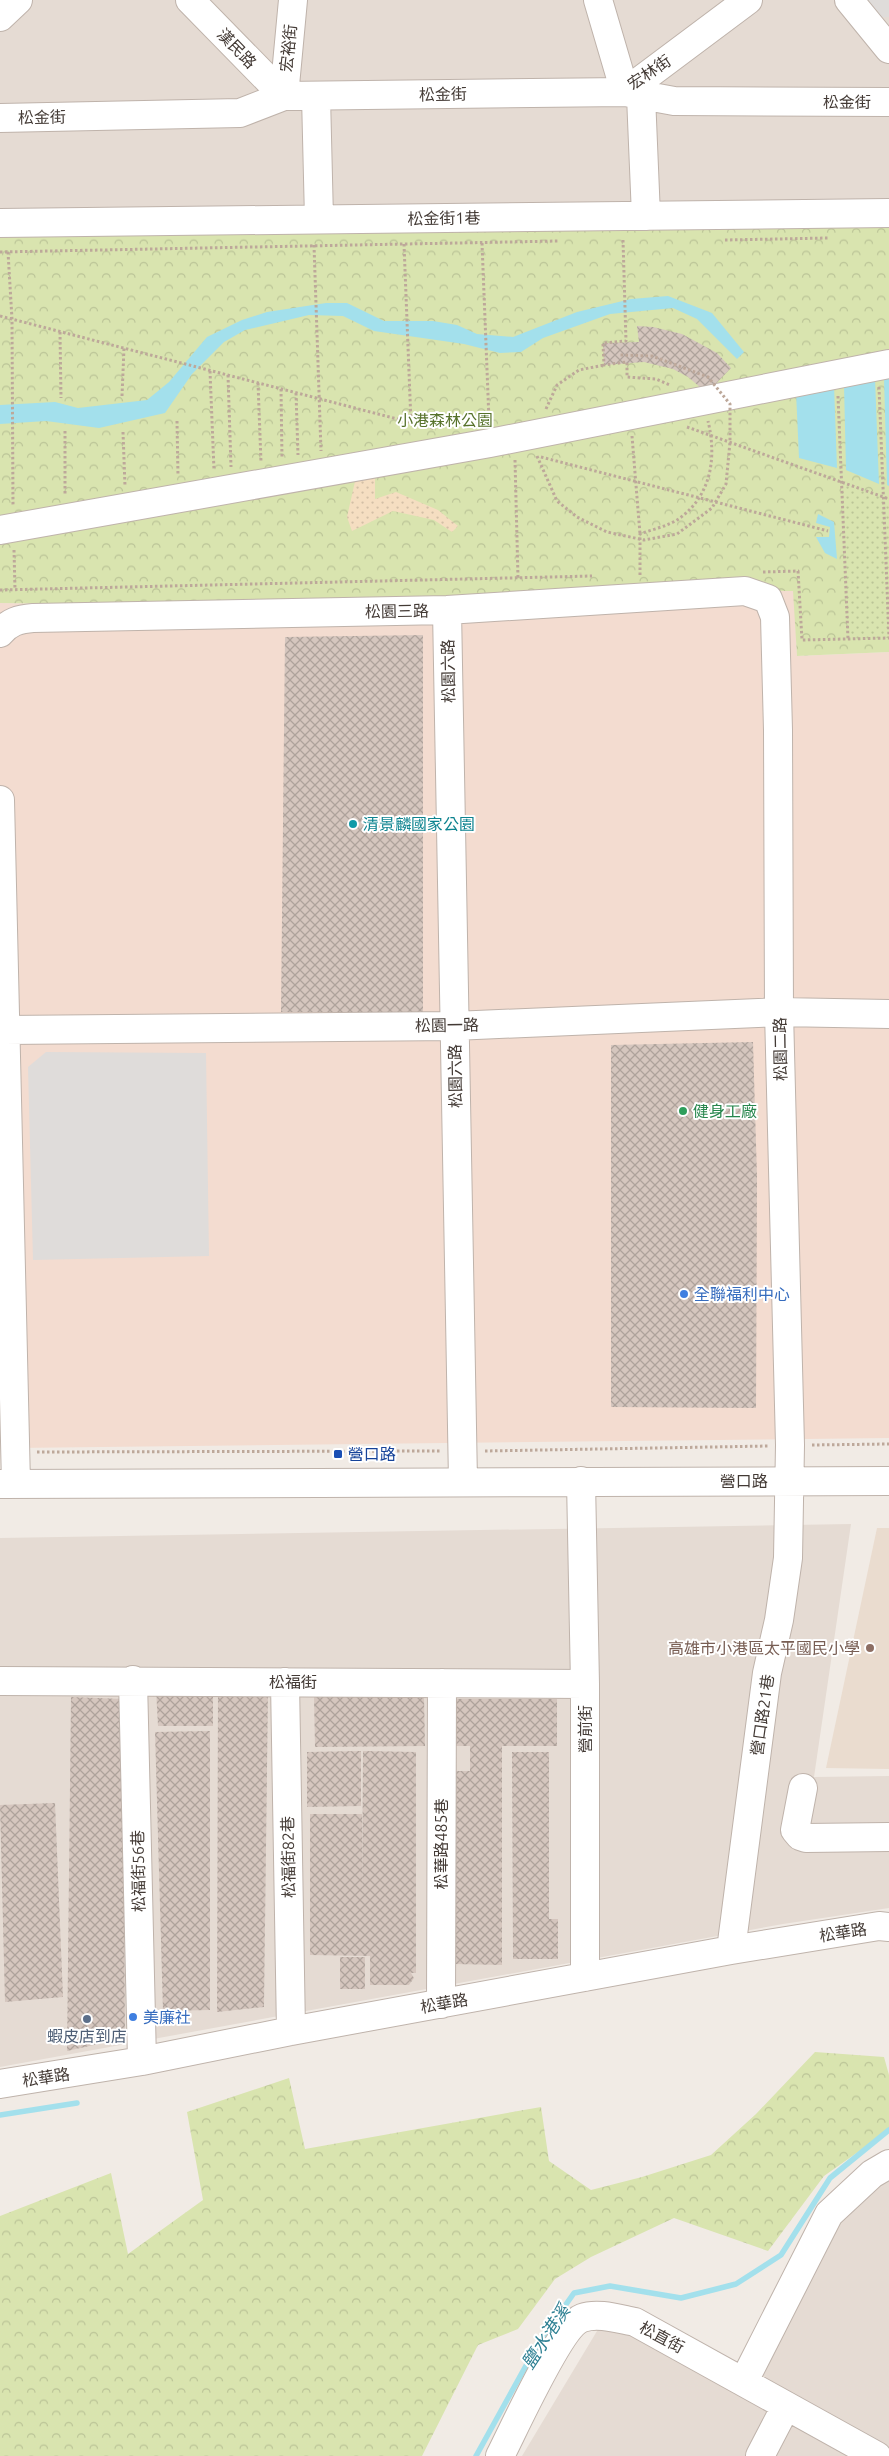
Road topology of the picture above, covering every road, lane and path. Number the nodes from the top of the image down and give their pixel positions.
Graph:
1 (18, 0) edge
2 (190, 0) edge
3 (293, 0) edge
4 (598, 0) edge
5 (748, 0) edge
6 (849, 0) edge
7 (0, 17) edge
8 (879, 23) edge
9 (889, 49) edge
10 (633, 94) junction
11 (284, 96) junction
12 (316, 96) junction
13 (889, 102) edge
14 (0, 118) edge
15 (889, 213) edge
16 (646, 216) junction
17 (0, 224) edge
18 (315, 228) junction
19 (833, 238) dead end
20 (613, 240) dead end
21 (623, 240) junction
22 (631, 240) dead end
23 (716, 240) dead end
24 (566, 241) dead end
25 (482, 243) junction
26 (404, 244) junction
27 (0, 252) edge
28 (8, 252) junction
29 (0, 316) edge
30 (12, 319) junction
31 (60, 332) junction
32 (124, 348) junction
33 (620, 355) dead end
34 (604, 365) junction
35 (884, 366) edge
36 (210, 371) junction
37 (228, 375) junction
38 (838, 375) junction
39 (258, 383) junction
40 (673, 386) dead end
41 (281, 389) junction
42 (296, 393) junction
43 (122, 396) dead end
44 (61, 398) dead end
45 (318, 399) junction
46 (700, 403) junction
47 (630, 415) junction
48 (177, 421) dead end
49 (410, 423) junction
50 (678, 424) dead end
51 (437, 430) dead end
52 (65, 431) dead end
53 (123, 432) dead end
54 (712, 436) junction
55 (730, 442) junction
56 (490, 443) junction
57 (536, 447) junction
58 (291, 478) junction
59 (636, 481) junction
60 (841, 482) junction
61 (223, 490) junction
62 (883, 497) junction
63 (178, 498) junction
64 (701, 498) junction
65 (889, 499) edge
66 (126, 508) junction
67 (66, 518) junction
68 (7, 529) edge
69 (828, 531) dead end
70 (640, 534) junction
71 (640, 575) dead end
72 (518, 578) dead end
73 (15, 590) dead end
74 (447, 610) junction
75 (775, 617) joint
76 (3, 629) edge
77 (889, 637) edge
78 (848, 639) dead end
79 (0, 800) edge
80 (779, 1012) junction
81 (889, 1014) edge
82 (454, 1026) junction
83 (5, 1030) junction
84 (789, 1480) junction
85 (463, 1481) junction
86 (581, 1481) junction
87 (889, 1481) edge
88 (8, 1484) edge
89 (134, 1680) junction
90 (0, 1681) edge
91 (285, 1682) junction
92 (442, 1683) junction
93 (585, 1684) junction
94 (803, 1788) dead end
95 (889, 1837) edge
96 (889, 1927) edge
97 (731, 1950) junction
98 (585, 1977) junction
99 (441, 2004) junction
100 (291, 2031) junction
101 (142, 2061) junction
102 (0, 2084) edge
103 (889, 2164) edge
104 (744, 2381) junction
105 (786, 2406) junction
106 (500, 2456) edge
107 (760, 2456) edge
108 (877, 2456) edge

1 - 7 street
2 - 11 street, 漢民路
3 - 11 street, 宏裕街
4 - 10 street, 宏林街
5 - 10 street, 宏林街
6 - 8 street
8 - 9 street
10 - 12 street, 松金街
10 - 13 street, 松金街
10 - 16 street
11 - 12 street, 松金街
11 - 14 street, 松金街
12 - 18 street
15 - 16 street, 松金街1巷
16 - 18 street, 松金街1巷
17 - 18 street, 松金街1巷
18 - 26 path
18 - 28 path
18 - 45 path
19 - 23 path
20 - 21 path
21 - 22 path
21 - 34 path
24 - 25 path
25 - 26 path
25 - 56 path
26 - 49 path
27 - 28 path
28 - 30 path
29 - 30 path
30 - 31 path
30 - 68 path
31 - 32 path
31 - 44 path
32 - 36 path
32 - 43 path
33 - 55 path, bridge
34 - 40 path
34 - 57 path
35 - 38 street
35 - 62 path
36 - 37 path
36 - 61 path
37 - 39 path
37 - 61 path
38 - 46 street
38 - 60 path
39 - 41 path
39 - 58 path
41 - 42 path
41 - 58 path
42 - 45 path
42 - 58 path
45 - 49 path
45 - 58 path
46 - 47 street
46 - 54 path
47 - 57 street
47 - 59 path
48 - 63 path
49 - 51 path
50 - 54 path
52 - 67 path
53 - 66 path
54 - 55 path
54 - 64 path
55 - 57 path, bridge
55 - 60 path
56 - 57 street
56 - 58 street
56 - 72 path
57 - 59 path
58 - 61 street
59 - 64 path
59 - 70 path
60 - 62 path
60 - 78 path
61 - 63 street
62 - 65 path
62 - 77 path
63 - 66 street
64 - 69 path
64 - 70 path
66 - 67 street
67 - 68 street
68 - 73 path
70 - 71 path
74 - 75 street, 松園三路
74 - 76 street, 松園三路
74 - 82 street, 松園六路
75 - 80 street, 松園二路
79 - 83 street
80 - 81 street, 松園一路
80 - 82 street, 松園一路
80 - 84 street, 松園二路
82 - 83 street, 松園一路
82 - 85 street, 松園六路
83 - 88 street
84 - 86 street, 營口路
84 - 87 street, 營口路
84 - 97 street, 營口路21巷
85 - 86 street, 營口路
85 - 88 street, 營口路
86 - 93 street, 營前街
89 - 90 street, 松福街
89 - 91 street, 松福街
89 - 101 street, 松福街56巷
91 - 92 street, 松福街
91 - 100 street, 松福街82巷
92 - 93 street, 松福街
92 - 99 street, 松華路485巷
93 - 98 street, 營前街
94 - 95 street
96 - 97 street, 松華路
97 - 98 street, 松華路
98 - 99 street, 松華路
99 - 100 street, 松華路
100 - 101 street, 松華路
101 - 102 street, 松華路
103 - 104 street
104 - 105 street, 松直街
104 - 106 street, 松直街
105 - 107 street
105 - 108 street, 松直街

